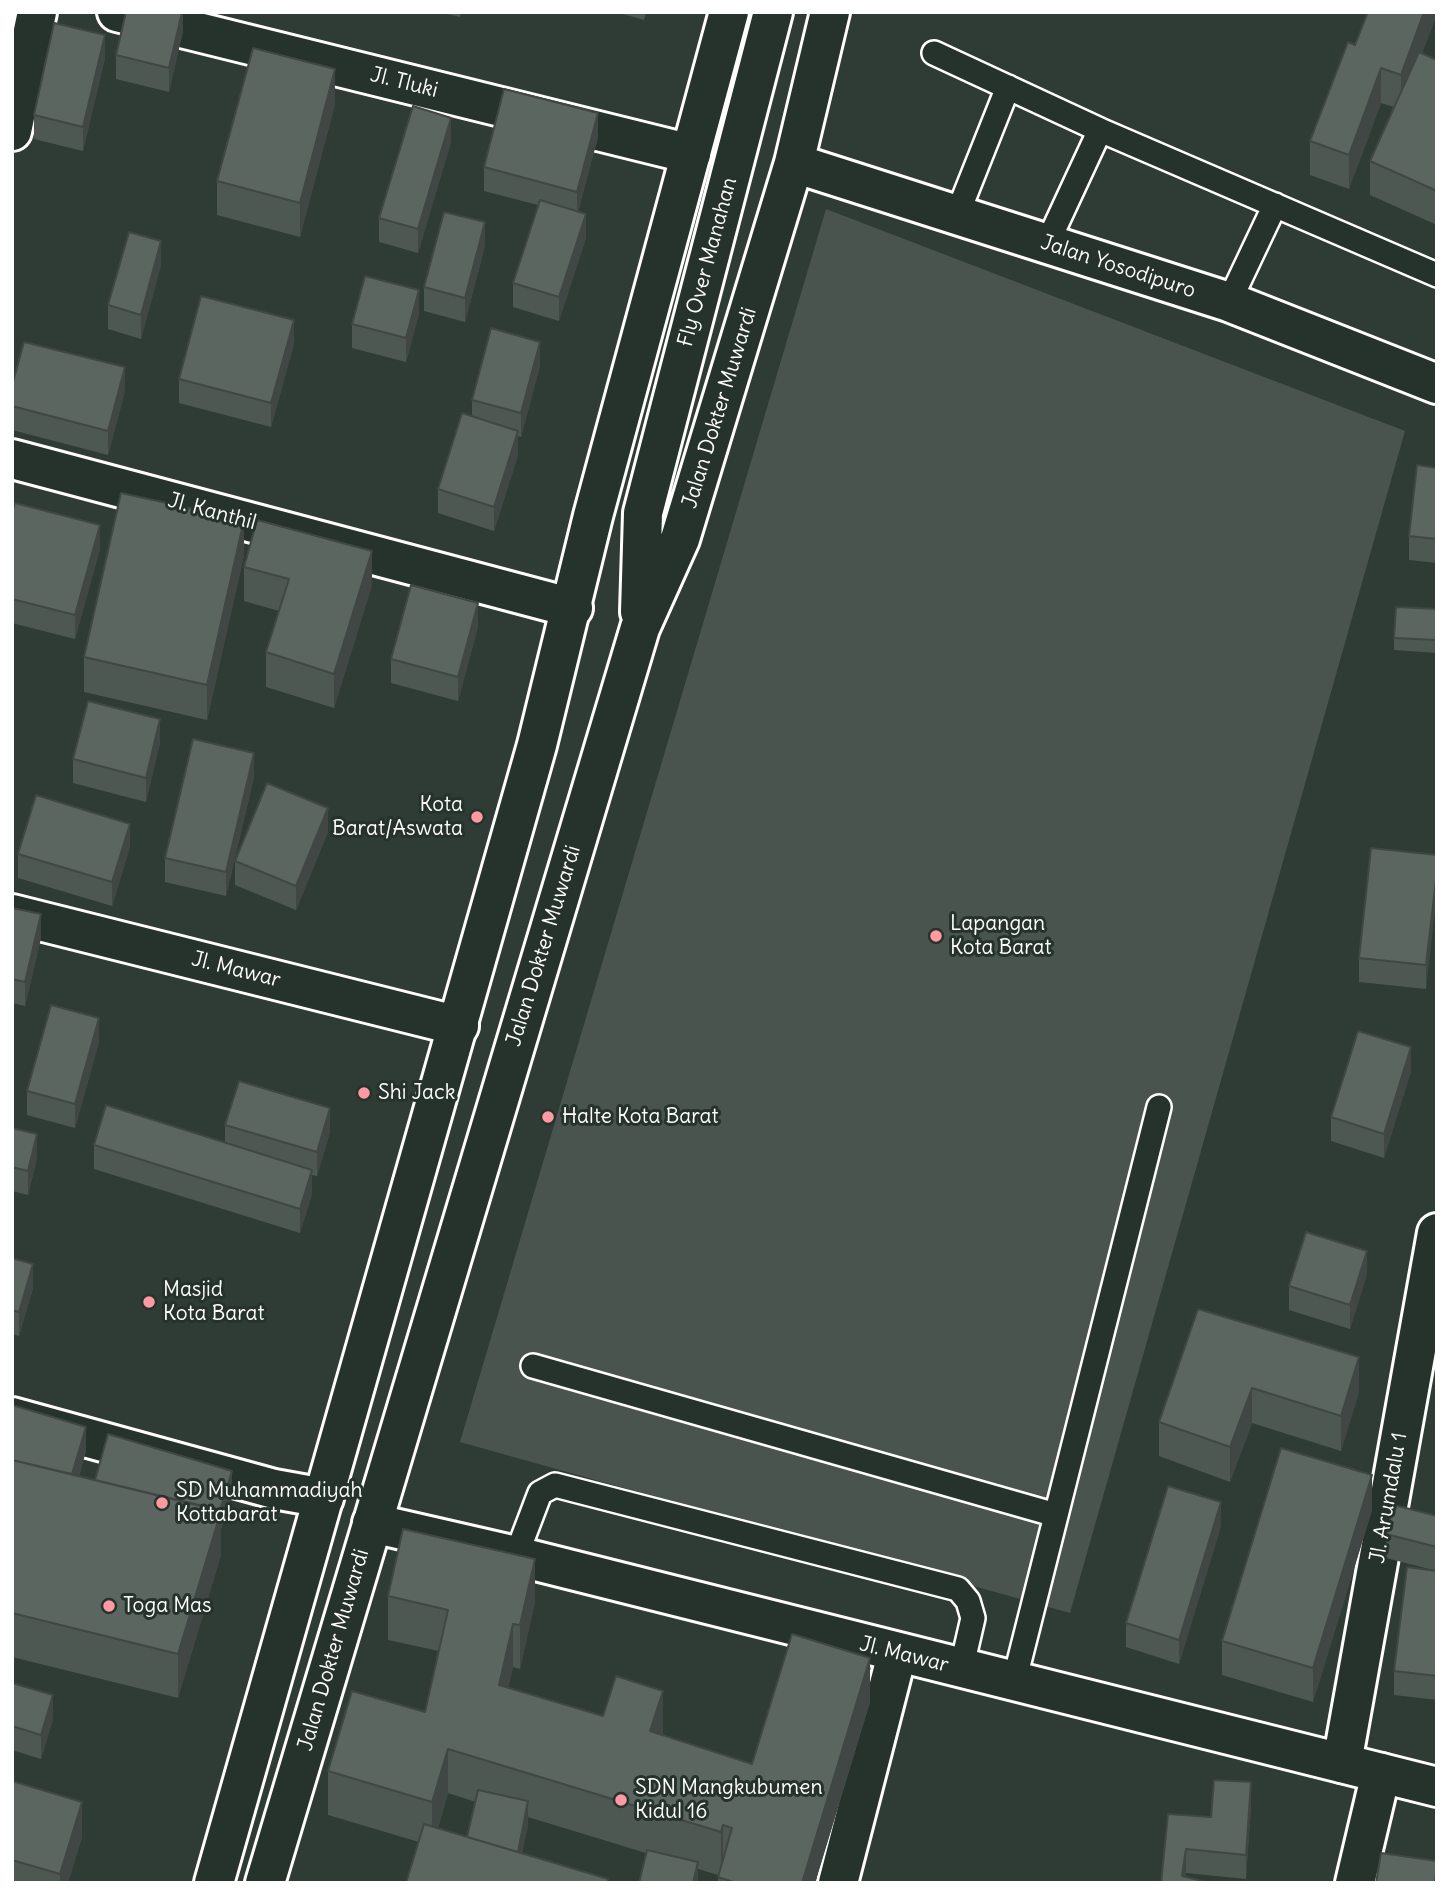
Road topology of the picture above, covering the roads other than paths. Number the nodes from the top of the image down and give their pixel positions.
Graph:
1 (37, 12) edge
2 (117, 12) edge
3 (729, 12) edge
4 (773, 12) edge
5 (830, 12) edge
6 (934, 53) dead end
7 (1008, 87) junction
8 (1100, 130) junction
9 (12, 131) edge
10 (691, 154) junction
11 (794, 163) junction
12 (1275, 205) junction
13 (957, 215) junction
14 (1047, 244) junction
15 (1437, 275) edge
16 (1228, 302) junction
17 (1437, 384) edge
18 (12, 459) edge
19 (645, 508) junction
20 (575, 597) junction
21 (640, 628) junction
22 (12, 914) edge
23 (459, 1026) junction
24 (1159, 1107) dead end
25 (1437, 1233) edge
26 (533, 1366) dead end
27 (12, 1417) edge
28 (324, 1498) junction
29 (1056, 1515) junction
30 (372, 1523) junction
31 (516, 1556) junction
32 (897, 1654) junction
33 (961, 1670) junction
34 (1014, 1682) junction
35 (1342, 1763) junction
36 (1381, 1773) junction
37 (1437, 1787) edge
38 (214, 1883) edge
39 (265, 1883) edge
40 (838, 1883) edge
41 (1355, 1883) edge

1 - 9 main road
2 - 10 main road, Jl. Tluki
3 - 10 main road
4 - 19 main road, Fly Over Manahan
5 - 11 main road, Jalan Dokter Muwardi
6 - 7 lane
7 - 8 lane
7 - 13 lane
8 - 12 lane
8 - 14 lane
10 - 20 main road
11 - 13 main road, Jalan Yosodipuro
11 - 21 main road, Jalan Dokter Muwardi
12 - 15 lane
12 - 16 lane
13 - 14 main road, Jalan Yosodipuro
14 - 16 main road, Jalan Yosodipuro
16 - 17 main road, Jalan Yosodipuro
18 - 20 main road, Jl. Kanthil
19 - 20 main road
19 - 21 main road
20 - 23 main road
21 - 30 main road, Jalan Dokter Muwardi
22 - 23 main road, Jl. Mawar
23 - 28 main road
24 - 29 lane
25 - 35 main road, Jl. Arumdalu 1
26 - 29 lane
27 - 28 main road
28 - 38 main road
29 - 34 lane
30 - 31 main road, Jl. Mawar
30 - 39 main road, Jalan Dokter Muwardi
31 - 32 main road, Jl. Mawar
31 - 33 lane
32 - 33 main road, Jl. Mawar
32 - 40 main road
33 - 34 main road, Jl. Mawar
34 - 35 main road, Jl. Mawar
35 - 36 main road, Jl. Mawar
36 - 37 main road, Jl. Mawar
36 - 41 main road

